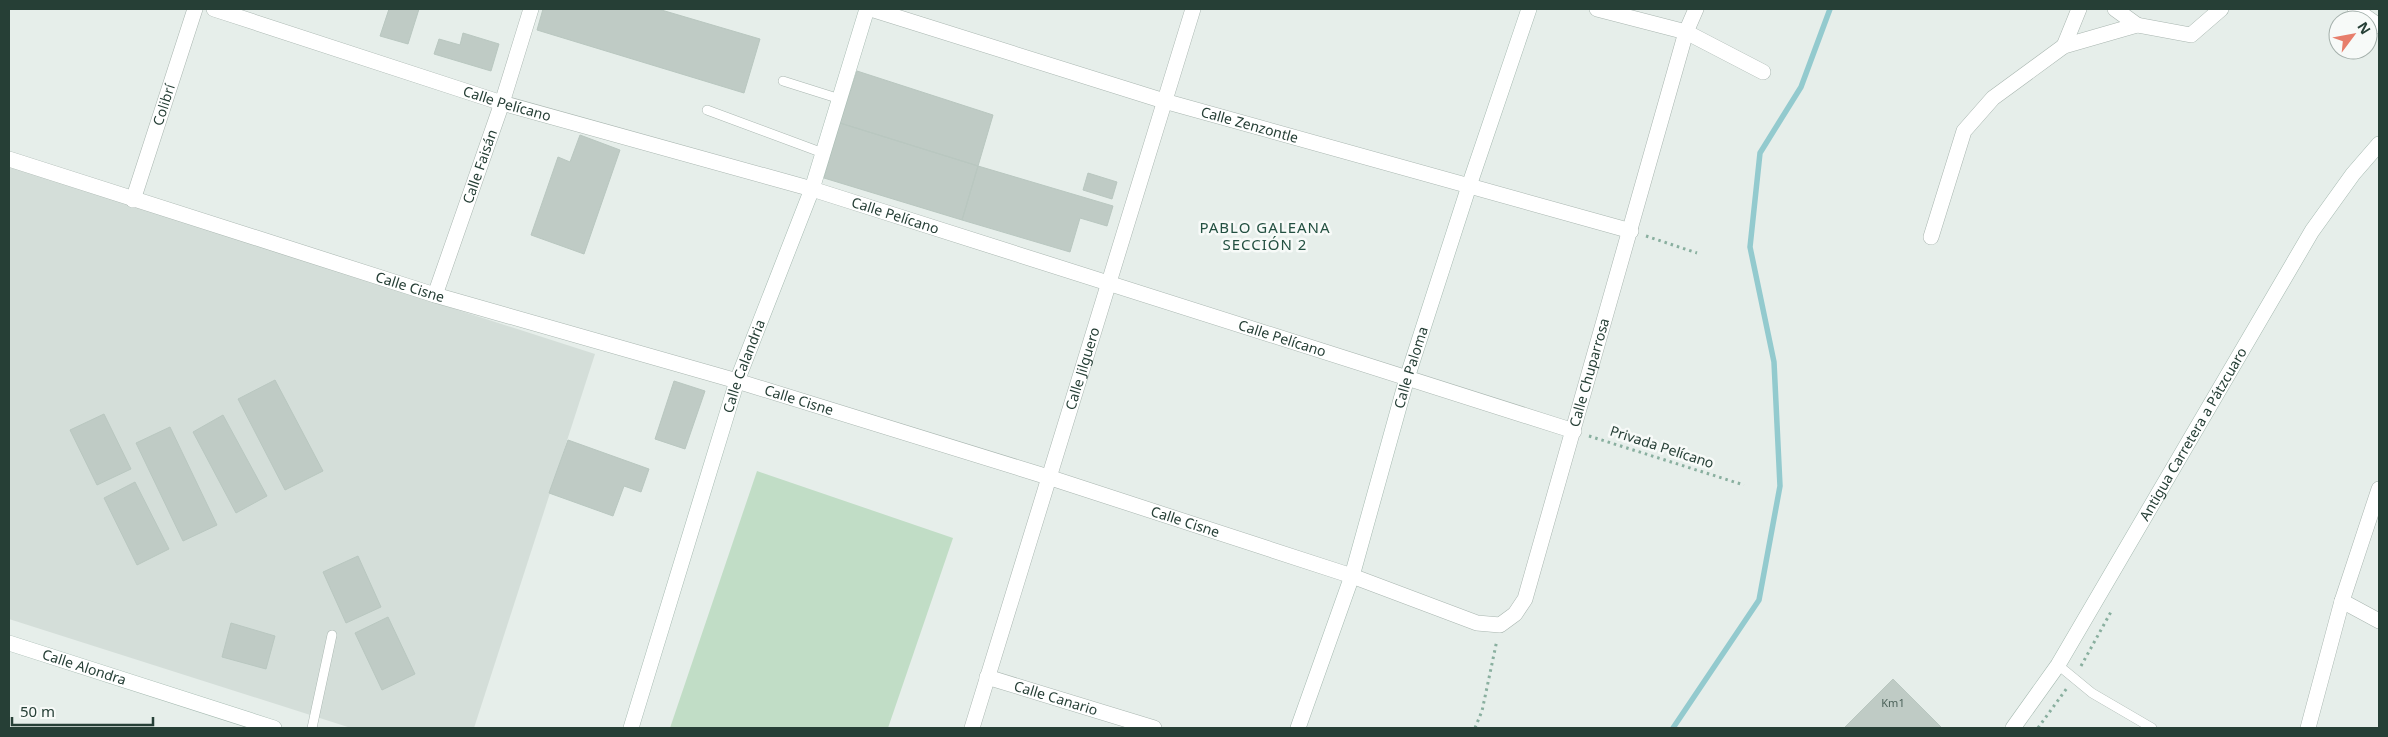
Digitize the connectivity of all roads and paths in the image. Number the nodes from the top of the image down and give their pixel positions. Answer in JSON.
{"nodes":[{"id":1,"x":195,"y":9,"type":"edge"},
{"id":2,"x":214,"y":9,"type":"edge"},
{"id":3,"x":531,"y":9,"type":"edge"},
{"id":4,"x":869,"y":9,"type":"edge"},
{"id":5,"x":1193,"y":9,"type":"edge"},
{"id":6,"x":1529,"y":9,"type":"edge"},
{"id":7,"x":1597,"y":9,"type":"edge"},
{"id":8,"x":1696,"y":9,"type":"edge"},
{"id":9,"x":2079,"y":9,"type":"edge"},
{"id":10,"x":2115,"y":9,"type":"edge"},
{"id":11,"x":2221,"y":9,"type":"edge"},
{"id":12,"x":2355,"y":9,"type":"edge"},
{"id":13,"x":2137,"y":25,"type":"junction"},
{"id":14,"x":2379,"y":26,"type":"edge"},
{"id":15,"x":1686,"y":32,"type":"junction"},
{"id":16,"x":2064,"y":46,"type":"junction"},
{"id":17,"x":1763,"y":72,"type":"dead end"},
{"id":18,"x":783,"y":81,"type":"dead end"},
{"id":19,"x":840,"y":99,"type":"junction"},
{"id":20,"x":1164,"y":101,"type":"junction"},
{"id":21,"x":502,"y":103,"type":"junction"},
{"id":22,"x":706,"y":110,"type":"dead end"},
{"id":23,"x":2379,"y":144,"type":"edge"},
{"id":24,"x":823,"y":154,"type":"junction"},
{"id":25,"x":9,"y":159,"type":"edge"},
{"id":26,"x":1469,"y":186,"type":"junction"},
{"id":27,"x":812,"y":188,"type":"junction"},
{"id":28,"x":133,"y":200,"type":"junction"},
{"id":29,"x":1631,"y":231,"type":"junction"},
{"id":30,"x":1931,"y":237,"type":"dead end"},
{"id":31,"x":1697,"y":253,"type":"dead end"},
{"id":32,"x":1107,"y":283,"type":"junction"},
{"id":33,"x":435,"y":295,"type":"junction"},
{"id":34,"x":1407,"y":378,"type":"junction"},
{"id":35,"x":737,"y":381,"type":"junction"},
{"id":36,"x":1574,"y":431,"type":"junction"},
{"id":37,"x":1048,"y":477,"type":"junction"},
{"id":38,"x":1744,"y":485,"type":"dead end"},
{"id":39,"x":2379,"y":489,"type":"edge"},
{"id":40,"x":1352,"y":576,"type":"junction"},
{"id":41,"x":2342,"y":602,"type":"junction"},
{"id":42,"x":2379,"y":621,"type":"edge"},
{"id":43,"x":1500,"y":625,"type":"junction"},
{"id":44,"x":332,"y":635,"type":"dead end"},
{"id":45,"x":9,"y":644,"type":"edge"},
{"id":46,"x":2058,"y":664,"type":"junction"},
{"id":47,"x":987,"y":677,"type":"junction"},
{"id":48,"x":274,"y":728,"type":"edge"},
{"id":49,"x":312,"y":728,"type":"edge"},
{"id":50,"x":631,"y":728,"type":"edge"},
{"id":51,"x":972,"y":728,"type":"edge"},
{"id":52,"x":1154,"y":728,"type":"edge"},
{"id":53,"x":1298,"y":728,"type":"edge"},
{"id":54,"x":1475,"y":728,"type":"edge"},
{"id":55,"x":2013,"y":728,"type":"edge"},
{"id":56,"x":2152,"y":728,"type":"edge"},
{"id":57,"x":2308,"y":728,"type":"edge"}],
"edges":[{"from":1,"to":28,"type":"street","name":"Colibrí"},
{"from":2,"to":21,"type":"street","name":"Calle Pelícano"},
{"from":3,"to":21,"type":"street","name":"Calle Faisán"},
{"from":4,"to":19,"type":"street","name":"Calle Calandria"},
{"from":4,"to":20,"type":"street","name":"Calle Zenzontle"},
{"from":5,"to":20,"type":"street","name":"Calle Jilguero"},
{"from":6,"to":26,"type":"street","name":"Calle Paloma"},
{"from":7,"to":15,"type":"street"},
{"from":8,"to":15,"type":"street","name":"Calle Chuparrosa"},
{"from":9,"to":16,"type":"street"},
{"from":10,"to":13,"type":"street"},
{"from":11,"to":13,"type":"street"},
{"from":12,"to":14,"type":"street"},
{"from":13,"to":16,"type":"street"},
{"from":15,"to":17,"type":"street"},
{"from":15,"to":29,"type":"street","name":"Calle Chuparrosa"},
{"from":16,"to":30,"type":"street"},
{"from":18,"to":19,"type":"lane"},
{"from":19,"to":24,"type":"street","name":"Calle Calandria"},
{"from":20,"to":26,"type":"street","name":"Calle Zenzontle"},
{"from":20,"to":32,"type":"street","name":"Calle Jilguero"},
{"from":21,"to":27,"type":"street","name":"Calle Pelícano"},
{"from":21,"to":33,"type":"street","name":"Calle Faisán"},
{"from":22,"to":24,"type":"lane"},
{"from":23,"to":46,"type":"street","name":"Antigua Carretera a Pátzcuaro"},
{"from":24,"to":27,"type":"street","name":"Calle Calandria"},
{"from":25,"to":28,"type":"street","name":"Calle Cisne"},
{"from":26,"to":29,"type":"street","name":"Calle Zenzontle"},
{"from":26,"to":34,"type":"street","name":"Calle Paloma"},
{"from":27,"to":32,"type":"street","name":"Calle Pelícano"},
{"from":27,"to":35,"type":"street","name":"Calle Calandria"},
{"from":28,"to":33,"type":"street","name":"Calle Cisne"},
{"from":29,"to":31,"type":"path"},
{"from":29,"to":36,"type":"street","name":"Calle Chuparrosa"},
{"from":32,"to":34,"type":"street","name":"Calle Pelícano"},
{"from":32,"to":37,"type":"street","name":"Calle Jilguero"},
{"from":33,"to":35,"type":"street","name":"Calle Cisne"},
{"from":34,"to":36,"type":"street","name":"Calle Pelícano"},
{"from":34,"to":40,"type":"street","name":"Calle Paloma"},
{"from":35,"to":37,"type":"street","name":"Calle Cisne"},
{"from":35,"to":50,"type":"street","name":"Calle Calandria"},
{"from":36,"to":38,"type":"path","name":"Privada Pelícano"},
{"from":36,"to":43,"type":"street","name":"Calle Chuparrosa"},
{"from":37,"to":40,"type":"street","name":"Calle Cisne"},
{"from":37,"to":47,"type":"street","name":"Calle Jilguero"},
{"from":39,"to":41,"type":"street"},
{"from":40,"to":43,"type":"street","name":"Calle Cisne"},
{"from":40,"to":53,"type":"street","name":"Calle Paloma"},
{"from":41,"to":42,"type":"street"},
{"from":41,"to":57,"type":"street"},
{"from":43,"to":54,"type":"path"},
{"from":44,"to":49,"type":"lane"},
{"from":45,"to":48,"type":"street","name":"Calle Alondra"},
{"from":46,"to":55,"type":"street","name":"Antigua Carretera a Pátzcuaro"},
{"from":46,"to":56,"type":"lane"},
{"from":47,"to":51,"type":"street","name":"Calle Jilguero"},
{"from":47,"to":52,"type":"street","name":"Calle Canario"}]}
